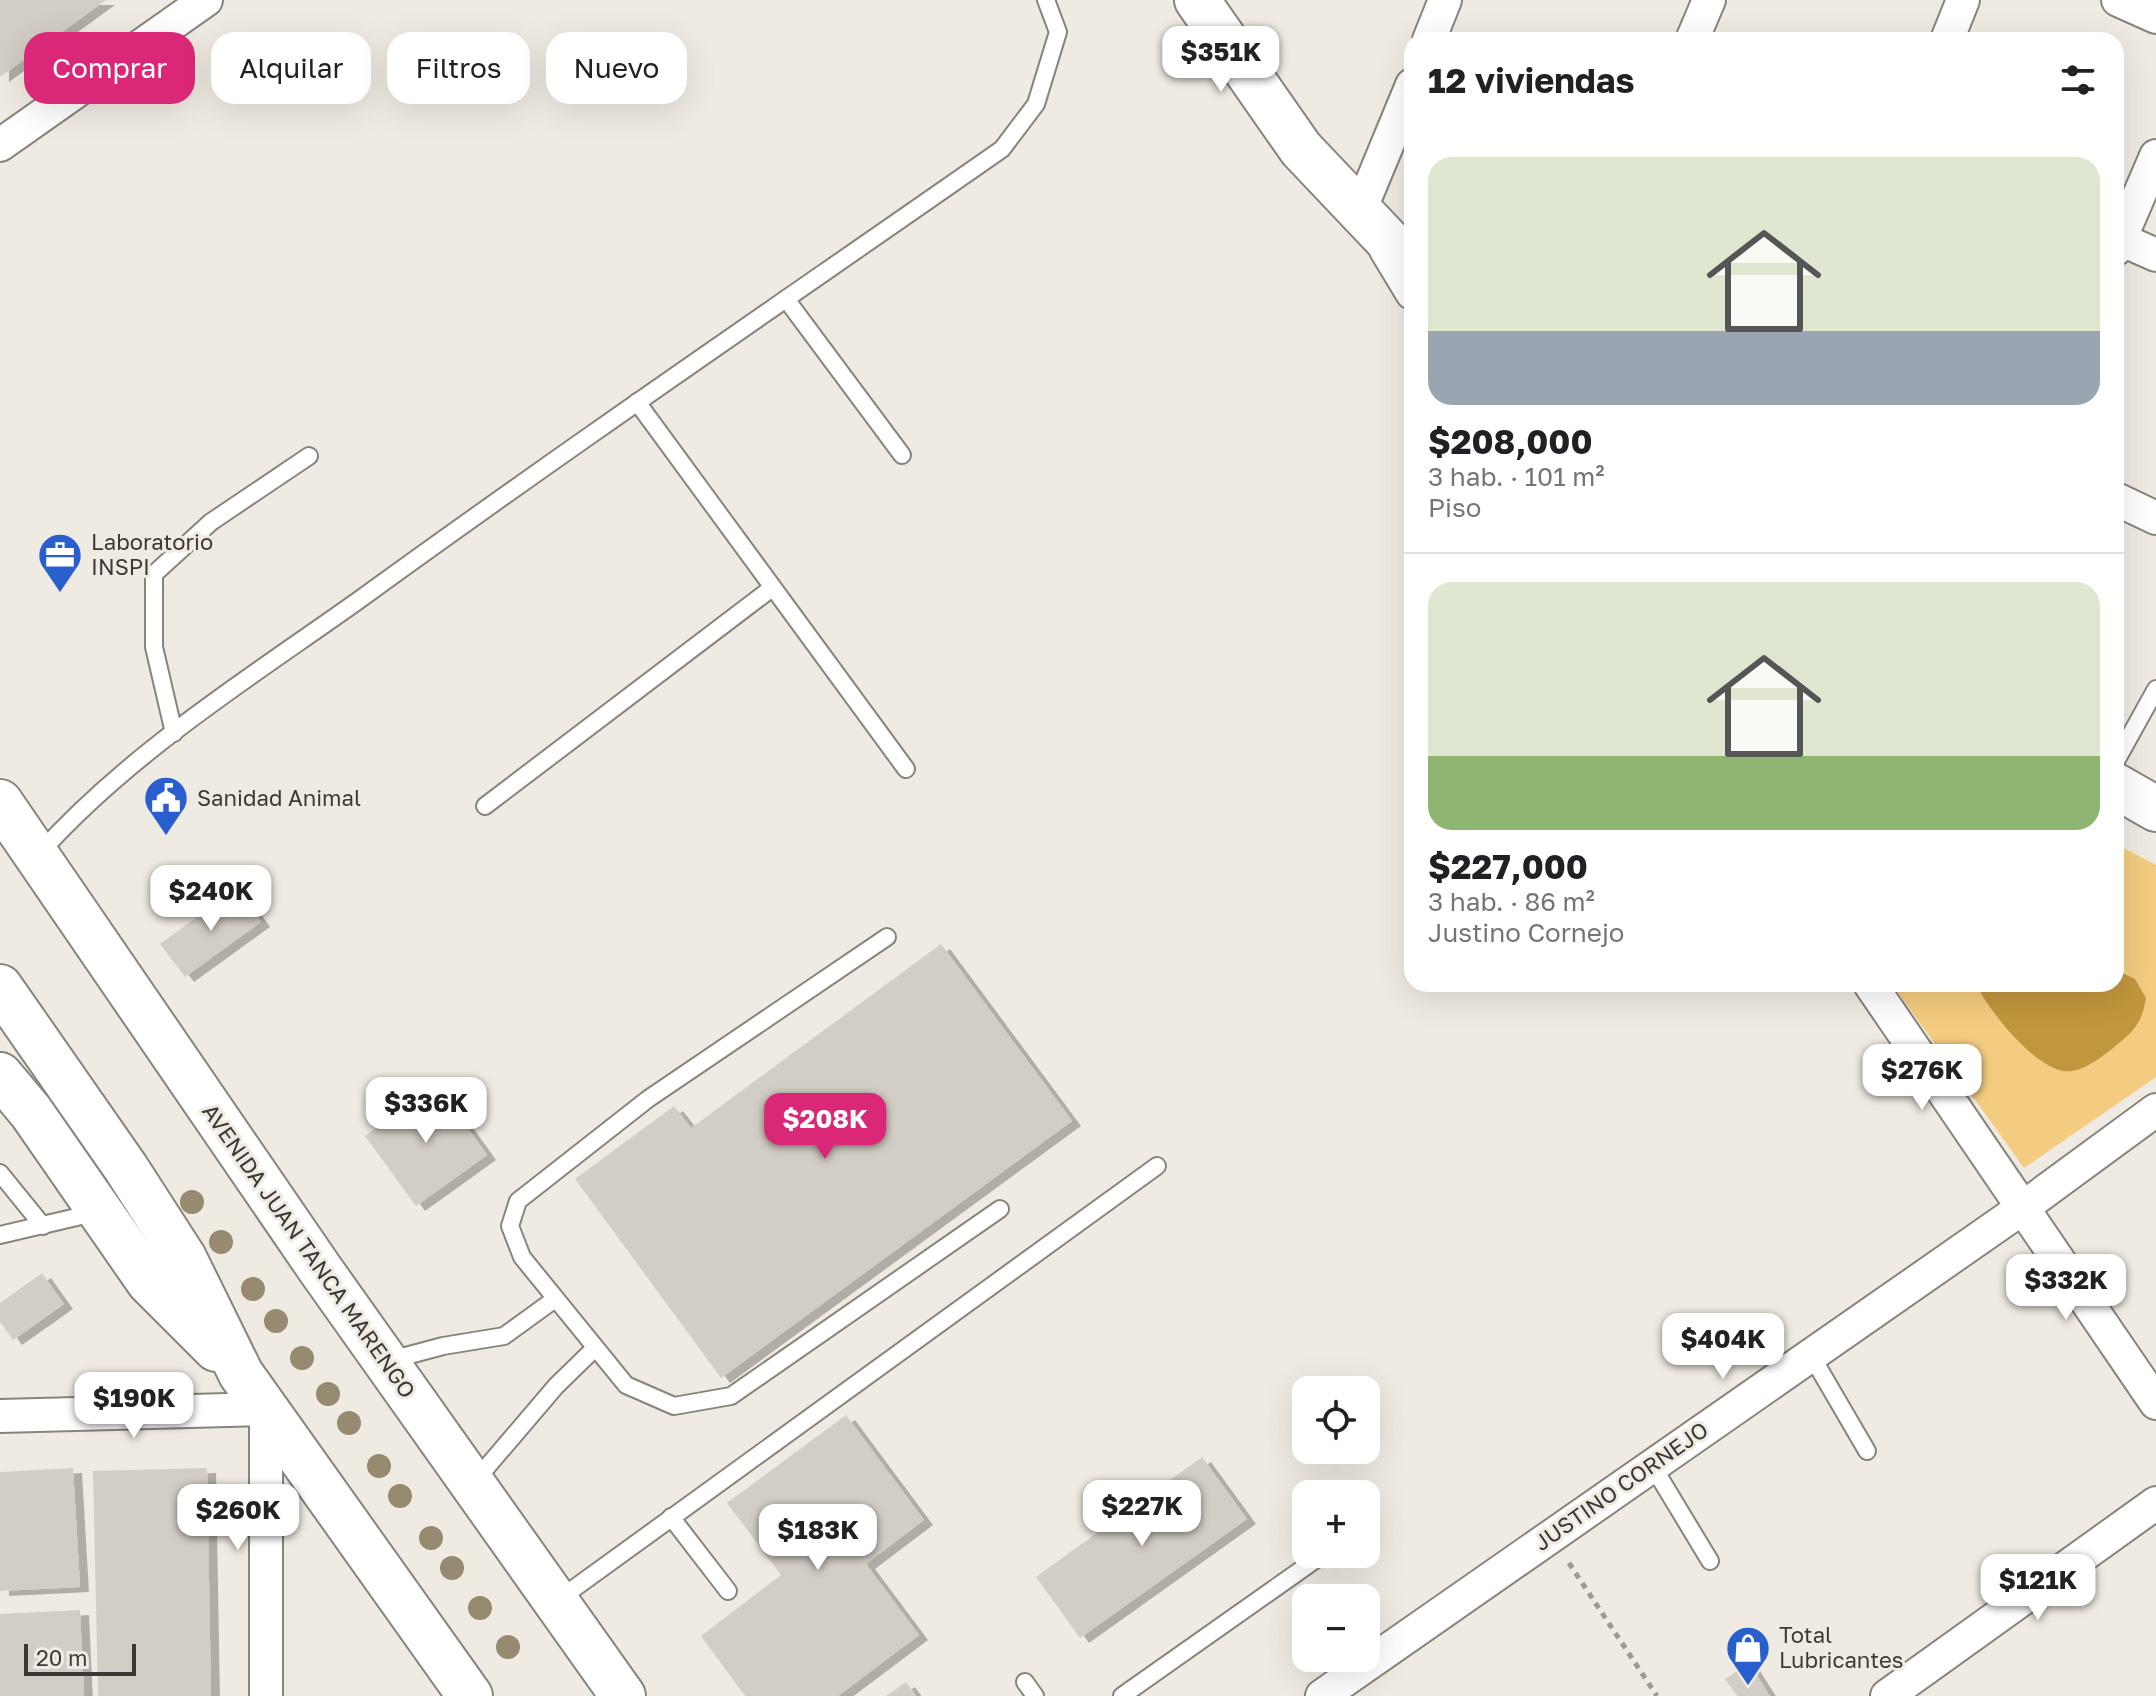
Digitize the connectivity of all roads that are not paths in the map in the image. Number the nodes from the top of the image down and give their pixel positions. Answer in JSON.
{"nodes":[{"id":1,"x":206,"y":0,"type":"edge"},
{"id":2,"x":1046,"y":0,"type":"edge"},
{"id":3,"x":1197,"y":0,"type":"edge"},
{"id":4,"x":1445,"y":0,"type":"edge"},
{"id":5,"x":1709,"y":0,"type":"edge"},
{"id":6,"x":1963,"y":0,"type":"edge"},
{"id":7,"x":2118,"y":0,"type":"edge"},
{"id":8,"x":2156,"y":17,"type":"edge"},
{"id":9,"x":1432,"y":32,"type":"edge"},
{"id":10,"x":1695,"y":32,"type":"edge"},
{"id":11,"x":1950,"y":32,"type":"edge"},
{"id":12,"x":1404,"y":107,"type":"edge"},
{"id":13,"x":0,"y":145,"type":"edge"},
{"id":14,"x":2156,"y":156,"type":"edge"},
{"id":15,"x":1364,"y":219,"type":"junction"},
{"id":16,"x":2124,"y":230,"type":"edge"},
{"id":17,"x":2124,"y":246,"type":"edge"},
{"id":18,"x":2156,"y":255,"type":"edge"},
{"id":19,"x":1404,"y":258,"type":"edge"},
{"id":20,"x":1404,"y":281,"type":"edge"},
{"id":21,"x":786,"y":299,"type":"junction"},
{"id":22,"x":637,"y":402,"type":"junction"},
{"id":23,"x":902,"y":455,"type":"dead end"},
{"id":24,"x":309,"y":456,"type":"dead end"},
{"id":25,"x":2124,"y":503,"type":"edge"},
{"id":26,"x":2156,"y":518,"type":"edge"},
{"id":27,"x":772,"y":588,"type":"junction"},
{"id":28,"x":2156,"y":689,"type":"edge"},
{"id":29,"x":174,"y":733,"type":"junction"},
{"id":30,"x":2124,"y":747,"type":"edge"},
{"id":31,"x":906,"y":769,"type":"dead end"},
{"id":32,"x":2124,"y":791,"type":"edge"},
{"id":33,"x":0,"y":802,"type":"edge"},
{"id":34,"x":485,"y":806,"type":"dead end"},
{"id":35,"x":2156,"y":809,"type":"edge"},
{"id":36,"x":37,"y":856,"type":"junction"},
{"id":37,"x":887,"y":937,"type":"dead end"},
{"id":38,"x":0,"y":987,"type":"edge"},
{"id":39,"x":1875,"y":992,"type":"edge"},
{"id":40,"x":0,"y":1075,"type":"edge"},
{"id":41,"x":2156,"y":1110,"type":"edge"},
{"id":42,"x":1157,"y":1166,"type":"dead end"},
{"id":43,"x":0,"y":1173,"type":"edge"},
{"id":44,"x":1000,"y":1209,"type":"dead end"},
{"id":45,"x":2021,"y":1209,"type":"junction"},
{"id":46,"x":98,"y":1212,"type":"junction"},
{"id":47,"x":43,"y":1226,"type":"junction"},
{"id":48,"x":0,"y":1235,"type":"edge"},
{"id":49,"x":555,"y":1299,"type":"junction"},
{"id":50,"x":594,"y":1349,"type":"junction"},
{"id":51,"x":1811,"y":1355,"type":"junction"},
{"id":52,"x":386,"y":1361,"type":"junction"},
{"id":53,"x":241,"y":1374,"type":"junction"},
{"id":54,"x":2156,"y":1403,"type":"edge"},
{"id":55,"x":266,"y":1409,"type":"junction"},
{"id":56,"x":0,"y":1416,"type":"edge"},
{"id":57,"x":1867,"y":1451,"type":"dead end"},
{"id":58,"x":1652,"y":1465,"type":"junction"},
{"id":59,"x":473,"y":1483,"type":"junction"},
{"id":60,"x":2156,"y":1503,"type":"edge"},
{"id":61,"x":671,"y":1517,"type":"junction"},
{"id":62,"x":1710,"y":1561,"type":"dead end"},
{"id":63,"x":1304,"y":1568,"type":"edge"},
{"id":64,"x":728,"y":1591,"type":"dead end"},
{"id":65,"x":556,"y":1601,"type":"junction"},
{"id":66,"x":266,"y":1696,"type":"edge"},
{"id":67,"x":470,"y":1696,"type":"edge"},
{"id":68,"x":623,"y":1696,"type":"edge"},
{"id":69,"x":1122,"y":1696,"type":"edge"},
{"id":70,"x":1322,"y":1696,"type":"edge"},
{"id":71,"x":1887,"y":1696,"type":"edge"}],
"edges":[{"from":1,"to":13,"type":"street"},
{"from":2,"to":21,"type":"lane"},
{"from":3,"to":15,"type":"main road"},
{"from":4,"to":9,"type":"street"},
{"from":5,"to":10,"type":"street"},
{"from":6,"to":11,"type":"street"},
{"from":7,"to":8,"type":"street"},
{"from":12,"to":15,"type":"street"},
{"from":14,"to":16,"type":"street"},
{"from":15,"to":19,"type":"main road"},
{"from":15,"to":20,"type":"street"},
{"from":17,"to":18,"type":"street"},
{"from":21,"to":22,"type":"lane"},
{"from":21,"to":23,"type":"lane"},
{"from":22,"to":27,"type":"lane"},
{"from":22,"to":29,"type":"lane"},
{"from":24,"to":29,"type":"lane"},
{"from":25,"to":26,"type":"street"},
{"from":27,"to":31,"type":"lane"},
{"from":27,"to":34,"type":"lane"},
{"from":28,"to":30,"type":"lane"},
{"from":29,"to":36,"type":"lane"},
{"from":32,"to":35,"type":"main road"},
{"from":33,"to":36,"type":"main road","name":"AVENIDA JUAN TANCA MARENGO"},
{"from":36,"to":52,"type":"main road","name":"AVENIDA JUAN TANCA MARENGO"},
{"from":37,"to":49,"type":"lane"},
{"from":38,"to":53,"type":"main road"},
{"from":39,"to":45,"type":"street"},
{"from":40,"to":46,"type":"main road"},
{"from":41,"to":45,"type":"street","name":"JUSTINO CORNEJO"},
{"from":42,"to":61,"type":"lane"},
{"from":43,"to":47,"type":"lane"},
{"from":44,"to":50,"type":"lane"},
{"from":45,"to":51,"type":"street","name":"JUSTINO CORNEJO"},
{"from":45,"to":54,"type":"street"},
{"from":46,"to":47,"type":"lane"},
{"from":46,"to":53,"type":"main road"},
{"from":47,"to":48,"type":"lane"},
{"from":49,"to":50,"type":"lane"},
{"from":49,"to":52,"type":"lane"},
{"from":50,"to":59,"type":"lane"},
{"from":51,"to":57,"type":"lane"},
{"from":51,"to":58,"type":"street","name":"JUSTINO CORNEJO"},
{"from":52,"to":59,"type":"main road","name":"AVENIDA JUAN TANCA MARENGO"},
{"from":53,"to":55,"type":"main road"},
{"from":55,"to":56,"type":"street"},
{"from":55,"to":66,"type":"street"},
{"from":55,"to":67,"type":"main road"},
{"from":58,"to":62,"type":"lane"},
{"from":58,"to":70,"type":"street","name":"JUSTINO CORNEJO"},
{"from":59,"to":65,"type":"main road","name":"AVENIDA JUAN TANCA MARENGO"},
{"from":60,"to":71,"type":"street"},
{"from":61,"to":64,"type":"lane"},
{"from":61,"to":65,"type":"lane"},
{"from":63,"to":69,"type":"lane"},
{"from":65,"to":68,"type":"main road","name":"AVENIDA JUAN TANCA MARENGO"}]}
